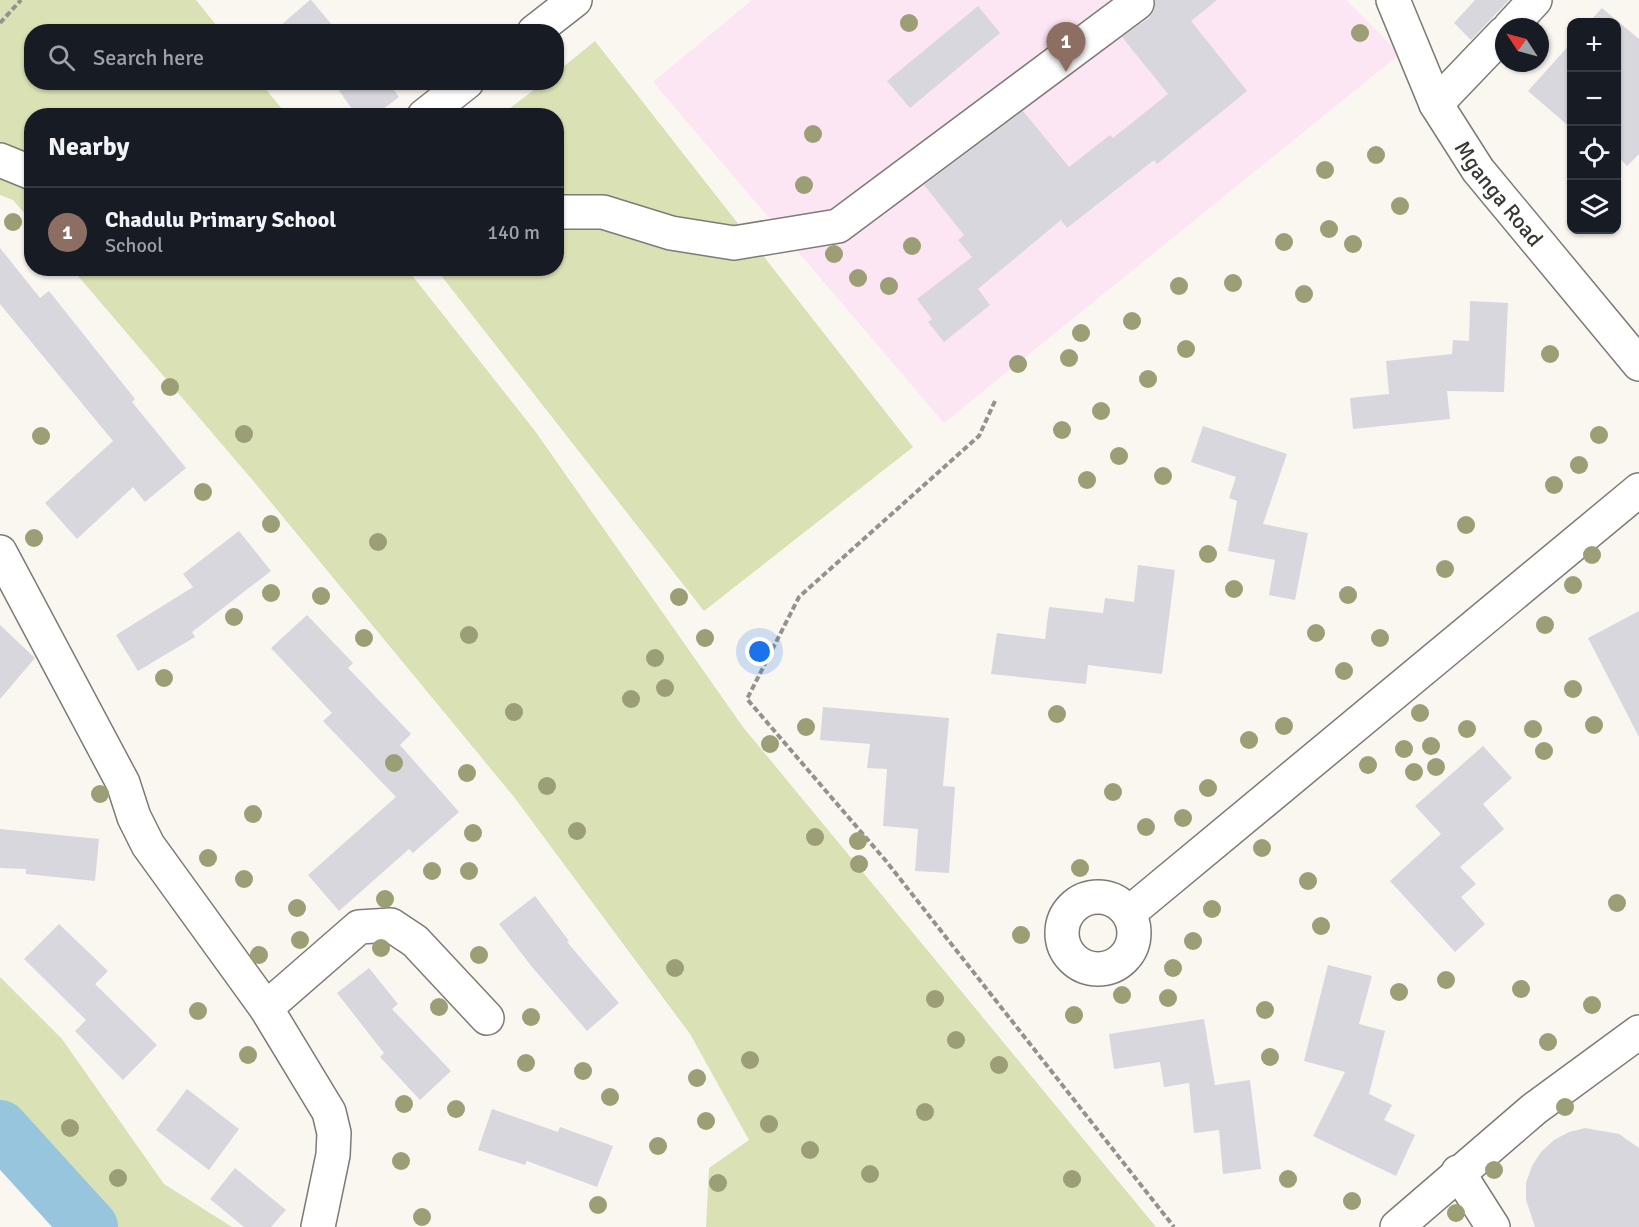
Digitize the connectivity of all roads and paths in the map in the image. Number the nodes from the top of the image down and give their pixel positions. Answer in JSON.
{"nodes":[{"id":1,"x":21,"y":0,"type":"edge"},
{"id":2,"x":575,"y":0,"type":"edge"},
{"id":3,"x":1394,"y":0,"type":"edge"},
{"id":4,"x":1535,"y":0,"type":"edge"},
{"id":5,"x":1137,"y":3,"type":"dead end"},
{"id":6,"x":1518,"y":18,"type":"edge"},
{"id":7,"x":0,"y":23,"type":"edge"},
{"id":8,"x":544,"y":24,"type":"edge"},
{"id":9,"x":1495,"y":42,"type":"edge"},
{"id":10,"x":457,"y":90,"type":"edge"},
{"id":11,"x":1436,"y":104,"type":"junction"},
{"id":12,"x":434,"y":108,"type":"edge"},
{"id":13,"x":0,"y":160,"type":"edge"},
{"id":14,"x":24,"y":170,"type":"edge"},
{"id":15,"x":564,"y":212,"type":"edge"},
{"id":16,"x":1639,"y":364,"type":"edge"},
{"id":17,"x":995,"y":401,"type":"dead end"},
{"id":18,"x":1639,"y":490,"type":"edge"},
{"id":19,"x":0,"y":552,"type":"edge"},
{"id":20,"x":1129,"y":913,"type":"dead end"},
{"id":21,"x":266,"y":1008,"type":"junction"},
{"id":22,"x":486,"y":1018,"type":"dead end"},
{"id":23,"x":1639,"y":1032,"type":"edge"},
{"id":24,"x":1458,"y":1172,"type":"junction"},
{"id":25,"x":318,"y":1227,"type":"edge"},
{"id":26,"x":1174,"y":1227,"type":"edge"},
{"id":27,"x":1397,"y":1227,"type":"edge"},
{"id":28,"x":1493,"y":1227,"type":"edge"}],
"edges":[{"from":1,"to":7,"type":"path"},
{"from":2,"to":8,"type":"street"},
{"from":3,"to":11,"type":"street","name":"Mganga Road"},
{"from":4,"to":6,"type":"street"},
{"from":5,"to":15,"type":"street"},
{"from":9,"to":11,"type":"street"},
{"from":10,"to":12,"type":"street"},
{"from":11,"to":16,"type":"street","name":"Mganga Road"},
{"from":13,"to":14,"type":"street"},
{"from":17,"to":26,"type":"path"},
{"from":18,"to":20,"type":"street"},
{"from":19,"to":21,"type":"street"},
{"from":21,"to":22,"type":"street"},
{"from":21,"to":25,"type":"street"},
{"from":23,"to":24,"type":"street"},
{"from":24,"to":27,"type":"street"},
{"from":24,"to":28,"type":"street"}]}
